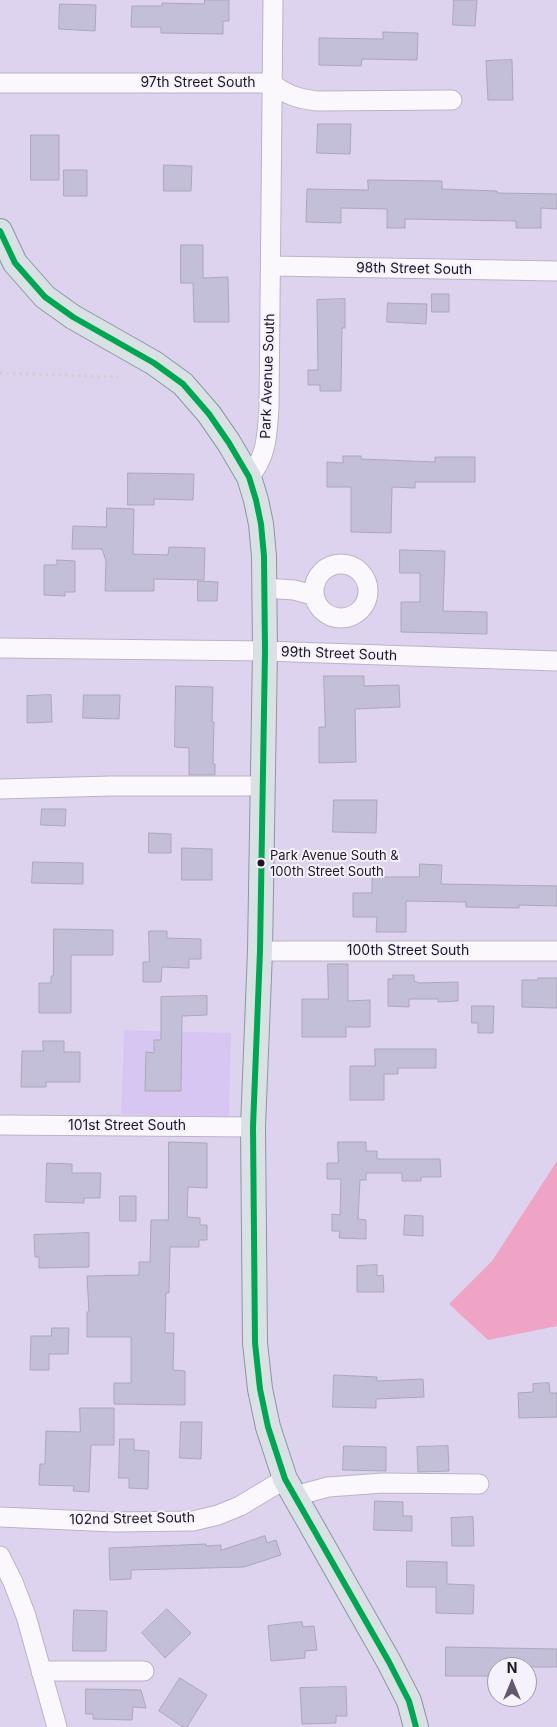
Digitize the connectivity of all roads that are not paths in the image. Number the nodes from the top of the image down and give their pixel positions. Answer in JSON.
{"nodes":[{"id":1,"x":273,"y":0,"type":"edge"},
{"id":2,"x":0,"y":83,"type":"edge"},
{"id":3,"x":271,"y":83,"type":"junction"},
{"id":4,"x":452,"y":100,"type":"dead end"},
{"id":5,"x":1,"y":245,"type":"edge"},
{"id":6,"x":271,"y":266,"type":"junction"},
{"id":7,"x":557,"y":271,"type":"edge"},
{"id":8,"x":249,"y":478,"type":"junction"},
{"id":9,"x":264,"y":588,"type":"junction"},
{"id":10,"x":313,"y":594,"type":"dead end"},
{"id":11,"x":0,"y":648,"type":"edge"},
{"id":12,"x":265,"y":651,"type":"junction"},
{"id":13,"x":557,"y":661,"type":"edge"},
{"id":14,"x":263,"y":786,"type":"junction"},
{"id":15,"x":0,"y":790,"type":"edge"},
{"id":16,"x":260,"y":951,"type":"junction"},
{"id":17,"x":557,"y":951,"type":"edge"},
{"id":18,"x":0,"y":1125,"type":"edge"},
{"id":19,"x":253,"y":1127,"type":"junction"},
{"id":20,"x":479,"y":1484,"type":"dead end"},
{"id":21,"x":290,"y":1488,"type":"junction"},
{"id":22,"x":0,"y":1517,"type":"edge"},
{"id":23,"x":0,"y":1556,"type":"edge"},
{"id":24,"x":41,"y":1671,"type":"junction"},
{"id":25,"x":144,"y":1671,"type":"dead end"},
{"id":26,"x":57,"y":1727,"type":"edge"},
{"id":27,"x":416,"y":1727,"type":"edge"}],
"edges":[{"from":1,"to":3,"type":"street","name":"Park Avenue South"},
{"from":2,"to":3,"type":"street","name":"97th Street South"},
{"from":3,"to":4,"type":"street","name":"97th Street South"},
{"from":3,"to":6,"type":"street","name":"Park Avenue South"},
{"from":5,"to":8,"type":"main road"},
{"from":6,"to":7,"type":"street","name":"98th Street South"},
{"from":6,"to":8,"type":"street","name":"Park Avenue South"},
{"from":8,"to":9,"type":"main road"},
{"from":9,"to":10,"type":"street"},
{"from":9,"to":12,"type":"main road"},
{"from":11,"to":12,"type":"street","name":"99th Street South"},
{"from":12,"to":13,"type":"street","name":"99th Street South"},
{"from":12,"to":14,"type":"main road"},
{"from":14,"to":15,"type":"street"},
{"from":14,"to":16,"type":"main road"},
{"from":16,"to":17,"type":"street","name":"100th Street South"},
{"from":16,"to":19,"type":"main road"},
{"from":18,"to":19,"type":"street","name":"101st Street South"},
{"from":19,"to":21,"type":"main road"},
{"from":20,"to":21,"type":"street","name":"102nd Street South"},
{"from":21,"to":22,"type":"street","name":"102nd Street South"},
{"from":21,"to":27,"type":"main road"},
{"from":23,"to":24,"type":"street"},
{"from":24,"to":25,"type":"street"},
{"from":24,"to":26,"type":"street"}]}
